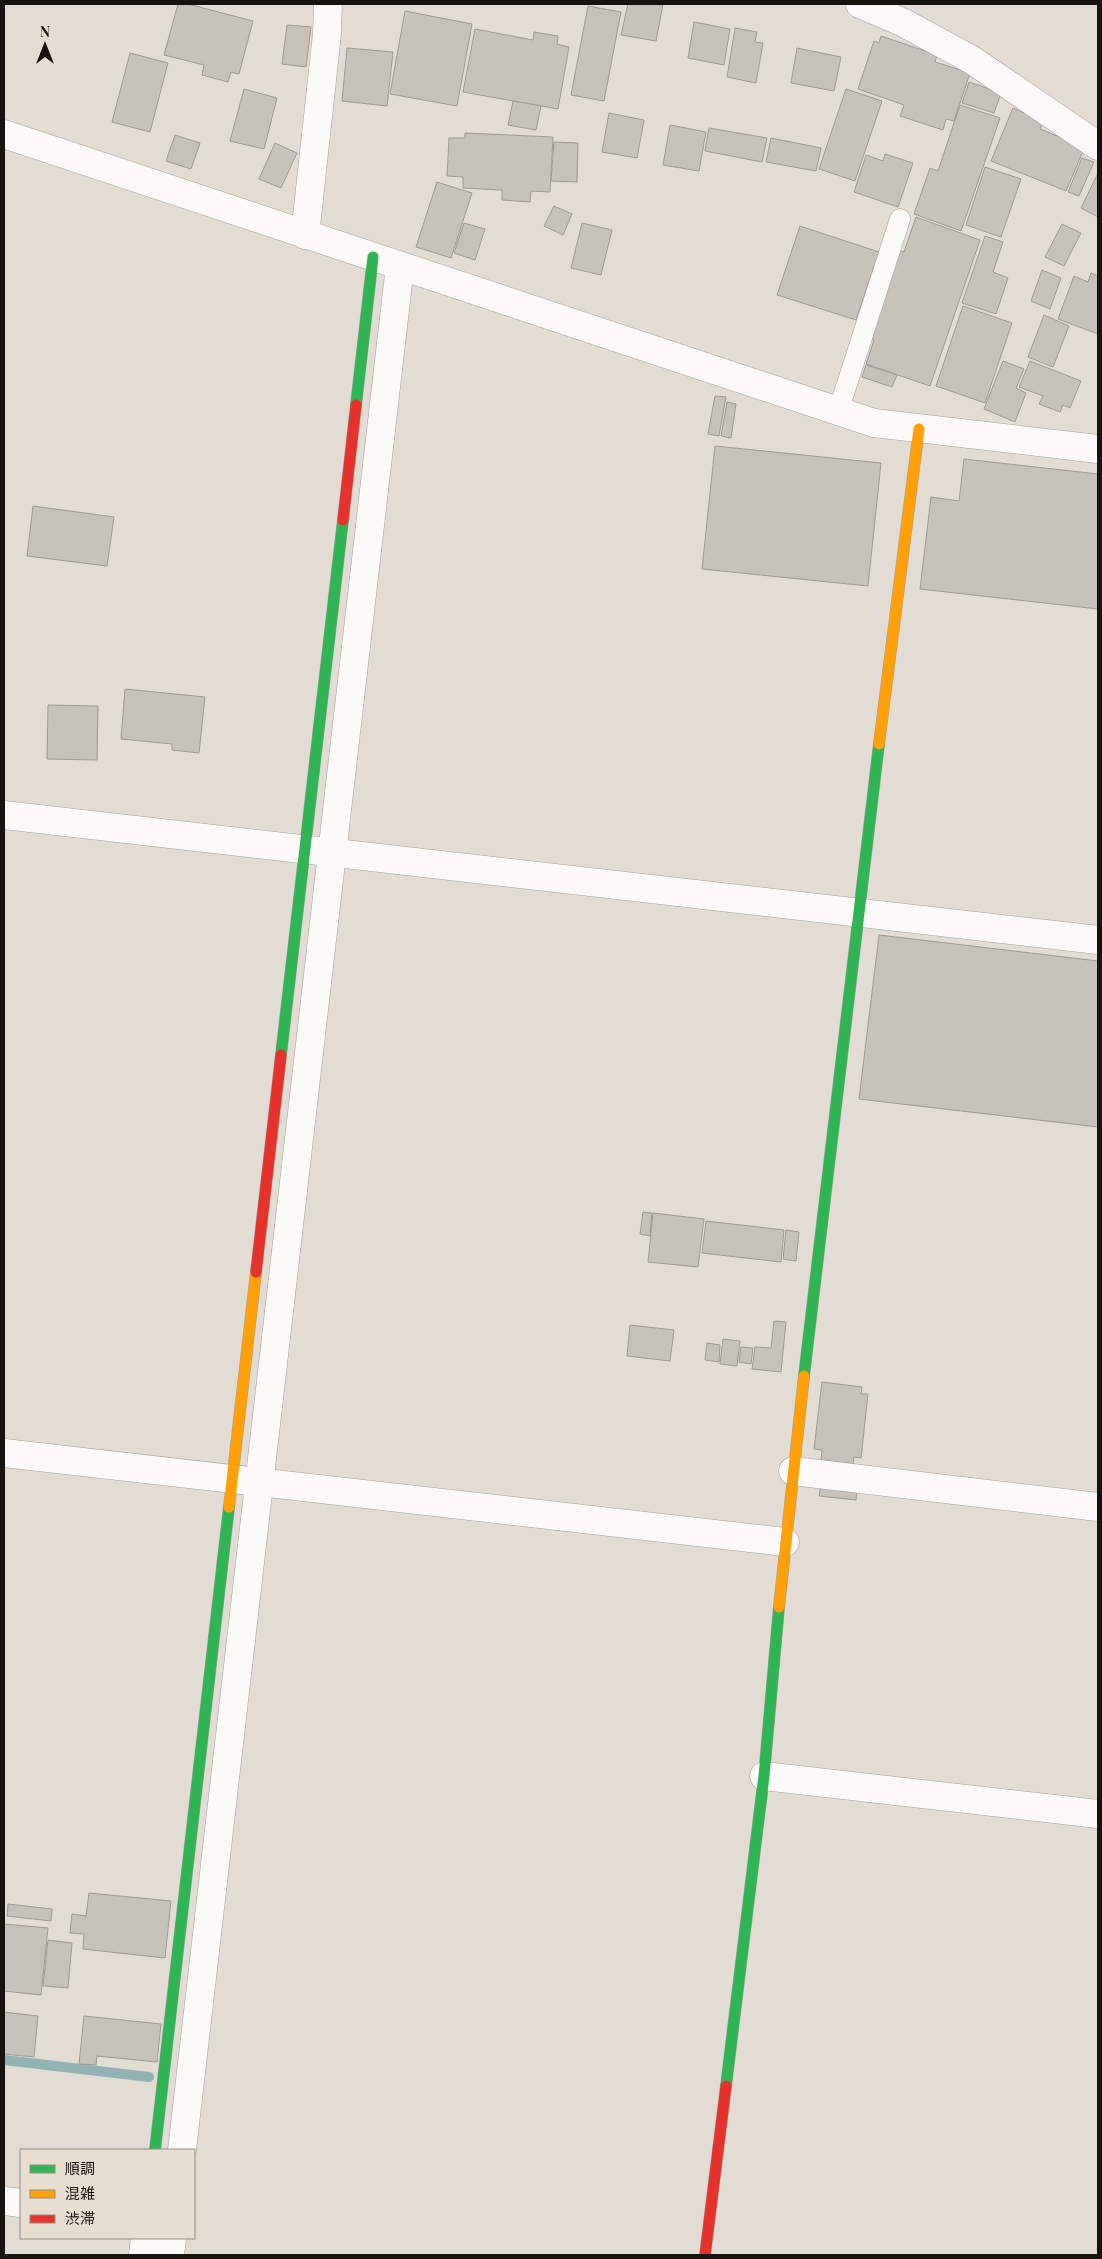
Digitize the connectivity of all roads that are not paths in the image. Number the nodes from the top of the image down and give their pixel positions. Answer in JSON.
{"nodes":[{"id":1,"x":328,"y":4,"type":"edge"},
{"id":2,"x":860,"y":4,"type":"edge"},
{"id":3,"x":907,"y":13,"type":"edge"},
{"id":4,"x":4,"y":134,"type":"edge"},
{"id":5,"x":1098,"y":146,"type":"edge"},
{"id":6,"x":900,"y":219,"type":"dead end"},
{"id":7,"x":305,"y":234,"type":"junction"},
{"id":8,"x":372,"y":257,"type":"junction"},
{"id":9,"x":400,"y":266,"type":"junction"},
{"id":10,"x":838,"y":412,"type":"junction"},
{"id":11,"x":919,"y":429,"type":"junction"},
{"id":12,"x":1098,"y":449,"type":"edge"},
{"id":13,"x":4,"y":816,"type":"edge"},
{"id":14,"x":303,"y":850,"type":"junction"},
{"id":15,"x":333,"y":853,"type":"junction"},
{"id":16,"x":858,"y":913,"type":"junction"},
{"id":17,"x":1098,"y":940,"type":"edge"},
{"id":18,"x":4,"y":1453,"type":"edge"},
{"id":19,"x":793,"y":1471,"type":"junction"},
{"id":20,"x":232,"y":1480,"type":"junction"},
{"id":21,"x":260,"y":1483,"type":"junction"},
{"id":22,"x":1098,"y":1507,"type":"edge"},
{"id":23,"x":785,"y":1542,"type":"junction"},
{"id":24,"x":764,"y":1776,"type":"junction"},
{"id":25,"x":1098,"y":1814,"type":"edge"},
{"id":26,"x":155,"y":2149,"type":"edge"},
{"id":27,"x":182,"y":2149,"type":"edge"},
{"id":28,"x":4,"y":2201,"type":"edge"},
{"id":29,"x":20,"y":2203,"type":"edge"},
{"id":30,"x":145,"y":2239,"type":"edge"},
{"id":31,"x":172,"y":2239,"type":"edge"},
{"id":32,"x":143,"y":2255,"type":"edge"},
{"id":33,"x":170,"y":2255,"type":"edge"},
{"id":34,"x":704,"y":2255,"type":"edge"}],
"edges":[{"from":1,"to":7,"type":"street"},
{"from":2,"to":3,"type":"street"},
{"from":3,"to":5,"type":"street"},
{"from":4,"to":7,"type":"street"},
{"from":6,"to":10,"type":"lane"},
{"from":7,"to":8,"type":"street"},
{"from":8,"to":9,"type":"street"},
{"from":8,"to":14,"type":"street"},
{"from":9,"to":10,"type":"street"},
{"from":9,"to":15,"type":"street"},
{"from":10,"to":11,"type":"street"},
{"from":11,"to":12,"type":"street"},
{"from":11,"to":16,"type":"street"},
{"from":13,"to":14,"type":"street"},
{"from":14,"to":15,"type":"street"},
{"from":14,"to":20,"type":"street"},
{"from":15,"to":16,"type":"street"},
{"from":15,"to":21,"type":"street"},
{"from":16,"to":17,"type":"street"},
{"from":16,"to":19,"type":"street"},
{"from":18,"to":20,"type":"street"},
{"from":19,"to":22,"type":"street"},
{"from":19,"to":23,"type":"street"},
{"from":20,"to":21,"type":"street"},
{"from":20,"to":26,"type":"street"},
{"from":21,"to":23,"type":"street"},
{"from":21,"to":27,"type":"street"},
{"from":23,"to":24,"type":"street"},
{"from":24,"to":25,"type":"street"},
{"from":24,"to":34,"type":"street"},
{"from":28,"to":29,"type":"street"},
{"from":30,"to":32,"type":"street"},
{"from":31,"to":33,"type":"street"}]}
